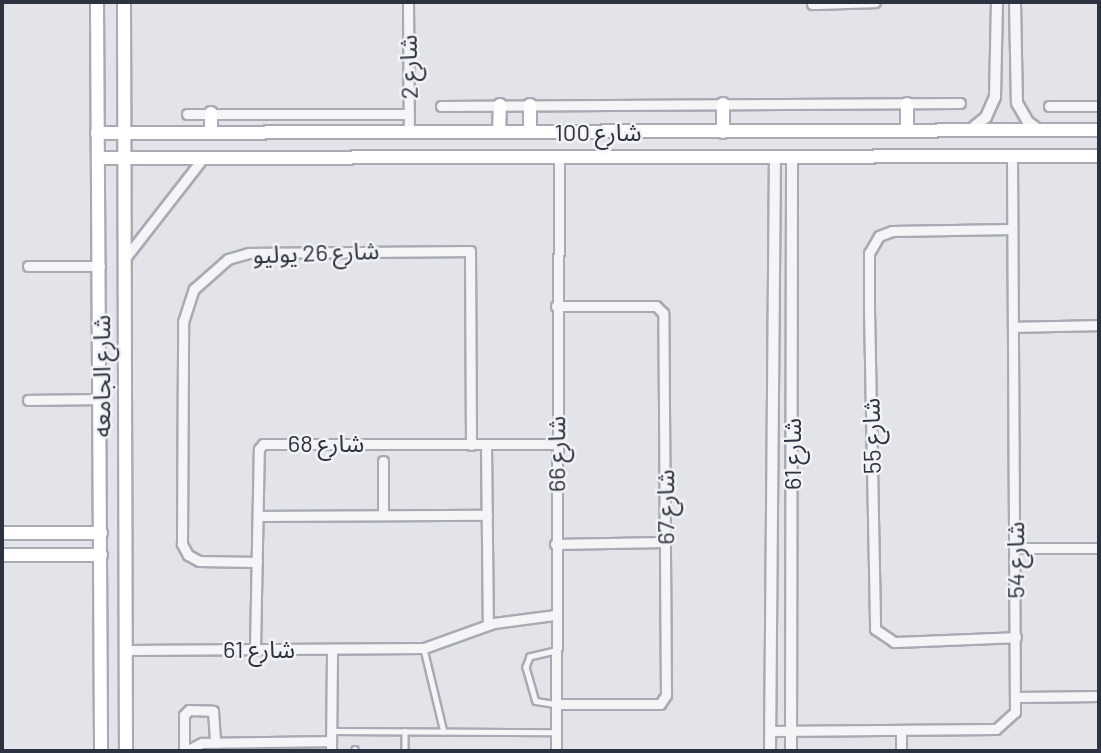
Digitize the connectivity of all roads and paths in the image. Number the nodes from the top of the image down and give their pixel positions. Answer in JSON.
{"nodes":[{"id":1,"x":97,"y":2,"type":"edge"},
{"id":2,"x":124,"y":2,"type":"edge"},
{"id":3,"x":408,"y":2,"type":"edge"},
{"id":4,"x":875,"y":2,"type":"edge"},
{"id":5,"x":997,"y":2,"type":"edge"},
{"id":6,"x":1016,"y":2,"type":"edge"},
{"id":7,"x":812,"y":4,"type":"dead end"},
{"id":8,"x":1016,"y":89,"type":"junction"},
{"id":9,"x":996,"y":90,"type":"junction"},
{"id":10,"x":960,"y":103,"type":"dead end"},
{"id":11,"x":723,"y":104,"type":"junction"},
{"id":12,"x":906,"y":104,"type":"junction"},
{"id":13,"x":530,"y":105,"type":"junction"},
{"id":14,"x":441,"y":106,"type":"dead end"},
{"id":15,"x":500,"y":106,"type":"junction"},
{"id":16,"x":1049,"y":106,"type":"dead end"},
{"id":17,"x":1099,"y":106,"type":"edge"},
{"id":18,"x":211,"y":113,"type":"junction"},
{"id":19,"x":187,"y":114,"type":"dead end"},
{"id":20,"x":409,"y":114,"type":"junction"},
{"id":21,"x":1039,"y":130,"type":"junction"},
{"id":22,"x":1099,"y":130,"type":"edge"},
{"id":23,"x":906,"y":131,"type":"junction"},
{"id":24,"x":969,"y":131,"type":"junction"},
{"id":25,"x":409,"y":132,"type":"junction"},
{"id":26,"x":499,"y":132,"type":"junction"},
{"id":27,"x":530,"y":132,"type":"junction"},
{"id":28,"x":669,"y":132,"type":"junction"},
{"id":29,"x":723,"y":132,"type":"junction"},
{"id":30,"x":97,"y":133,"type":"junction"},
{"id":31,"x":125,"y":133,"type":"junction"},
{"id":32,"x":211,"y":133,"type":"junction"},
{"id":33,"x":266,"y":133,"type":"junction"},
{"id":34,"x":1012,"y":156,"type":"junction"},
{"id":35,"x":1099,"y":156,"type":"edge"},
{"id":36,"x":559,"y":157,"type":"junction"},
{"id":37,"x":669,"y":157,"type":"junction"},
{"id":38,"x":775,"y":157,"type":"junction"},
{"id":39,"x":792,"y":157,"type":"junction"},
{"id":40,"x":98,"y":158,"type":"junction"},
{"id":41,"x":126,"y":158,"type":"junction"},
{"id":42,"x":203,"y":158,"type":"junction"},
{"id":43,"x":265,"y":158,"type":"junction"},
{"id":44,"x":1012,"y":229,"type":"junction"},
{"id":45,"x":126,"y":257,"type":"junction"},
{"id":46,"x":100,"y":265,"type":"junction"},
{"id":47,"x":28,"y":266,"type":"dead end"},
{"id":48,"x":556,"y":306,"type":"junction"},
{"id":49,"x":1099,"y":325,"type":"edge"},
{"id":50,"x":1013,"y":327,"type":"junction"},
{"id":51,"x":101,"y":399,"type":"junction"},
{"id":52,"x":28,"y":400,"type":"dead end"},
{"id":53,"x":556,"y":444,"type":"junction"},
{"id":54,"x":471,"y":445,"type":"junction"},
{"id":55,"x":486,"y":445,"type":"junction"},
{"id":56,"x":383,"y":461,"type":"dead end"},
{"id":57,"x":102,"y":478,"type":"junction"},
{"id":58,"x":126,"y":478,"type":"junction"},
{"id":59,"x":383,"y":515,"type":"junction"},
{"id":60,"x":487,"y":515,"type":"junction"},
{"id":61,"x":258,"y":516,"type":"junction"},
{"id":62,"x":2,"y":533,"type":"edge"},
{"id":63,"x":101,"y":533,"type":"junction"},
{"id":64,"x":665,"y":542,"type":"junction"},
{"id":65,"x":555,"y":544,"type":"junction"},
{"id":66,"x":1015,"y":548,"type":"junction"},
{"id":67,"x":1099,"y":548,"type":"edge"},
{"id":68,"x":2,"y":555,"type":"edge"},
{"id":69,"x":101,"y":555,"type":"junction"},
{"id":70,"x":257,"y":562,"type":"junction"},
{"id":71,"x":555,"y":615,"type":"junction"},
{"id":72,"x":488,"y":625,"type":"junction"},
{"id":73,"x":1016,"y":637,"type":"junction"},
{"id":74,"x":424,"y":648,"type":"junction"},
{"id":75,"x":255,"y":649,"type":"junction"},
{"id":76,"x":332,"y":649,"type":"junction"},
{"id":77,"x":126,"y":650,"type":"junction"},
{"id":78,"x":555,"y":651,"type":"junction"},
{"id":79,"x":1099,"y":696,"type":"edge"},
{"id":80,"x":1016,"y":697,"type":"junction"},
{"id":81,"x":556,"y":704,"type":"junction"},
{"id":82,"x":901,"y":730,"type":"junction"},
{"id":83,"x":771,"y":731,"type":"junction"},
{"id":84,"x":791,"y":731,"type":"junction"},
{"id":85,"x":405,"y":732,"type":"junction"},
{"id":86,"x":444,"y":732,"type":"junction"},
{"id":87,"x":556,"y":732,"type":"junction"},
{"id":88,"x":331,"y":741,"type":"edge"},
{"id":89,"x":215,"y":743,"type":"junction"},
{"id":90,"x":101,"y":751,"type":"edge"},
{"id":91,"x":126,"y":751,"type":"edge"},
{"id":92,"x":185,"y":751,"type":"edge"},
{"id":93,"x":405,"y":751,"type":"edge"},
{"id":94,"x":556,"y":751,"type":"edge"},
{"id":95,"x":770,"y":751,"type":"edge"},
{"id":96,"x":791,"y":751,"type":"edge"},
{"id":97,"x":901,"y":751,"type":"edge"}],
"edges":[{"from":1,"to":30,"type":"main road","name":"شارع الجامعه"},
{"from":2,"to":31,"type":"main road","name":"شارع الجامعه"},
{"from":3,"to":20,"type":"street","name":"شارع 2"},
{"from":4,"to":7,"type":"street"},
{"from":5,"to":9,"type":"street"},
{"from":6,"to":8,"type":"street"},
{"from":8,"to":9,"type":"street"},
{"from":8,"to":21,"type":"street"},
{"from":9,"to":24,"type":"street"},
{"from":10,"to":12,"type":"street"},
{"from":11,"to":12,"type":"street"},
{"from":11,"to":13,"type":"street"},
{"from":11,"to":29,"type":"main road"},
{"from":12,"to":23,"type":"main road"},
{"from":13,"to":15,"type":"street"},
{"from":13,"to":27,"type":"main road"},
{"from":14,"to":15,"type":"street"},
{"from":15,"to":26,"type":"main road"},
{"from":16,"to":17,"type":"street"},
{"from":18,"to":19,"type":"street"},
{"from":18,"to":20,"type":"street"},
{"from":18,"to":32,"type":"main road"},
{"from":20,"to":25,"type":"street","name":"شارع 2"},
{"from":21,"to":22,"type":"main road","name":"شارع 100"},
{"from":21,"to":24,"type":"main road","name":"شارع 100"},
{"from":23,"to":24,"type":"main road","name":"شارع 100"},
{"from":23,"to":29,"type":"main road","name":"شارع 100"},
{"from":25,"to":26,"type":"main road","name":"شارع 100"},
{"from":25,"to":33,"type":"main road","name":"شارع 100"},
{"from":26,"to":27,"type":"main road","name":"شارع 100"},
{"from":27,"to":28,"type":"main road","name":"شارع 100"},
{"from":28,"to":29,"type":"main road","name":"شارع 100"},
{"from":28,"to":37,"type":"main road"},
{"from":30,"to":31,"type":"main road","name":"شارع 100"},
{"from":30,"to":40,"type":"main road","name":"شارع الجامعه"},
{"from":31,"to":32,"type":"main road","name":"شارع 100"},
{"from":31,"to":41,"type":"main road","name":"شارع الجامعه"},
{"from":32,"to":33,"type":"main road","name":"شارع 100"},
{"from":33,"to":43,"type":"main road"},
{"from":34,"to":35,"type":"main road","name":"شارع 100"},
{"from":34,"to":39,"type":"main road","name":"شارع 100"},
{"from":34,"to":44,"type":"street","name":"شارع 54"},
{"from":36,"to":37,"type":"main road","name":"شارع 100"},
{"from":36,"to":43,"type":"main road","name":"شارع 100"},
{"from":36,"to":48,"type":"street","name":"شارع 66"},
{"from":37,"to":38,"type":"main road","name":"شارع 100"},
{"from":38,"to":39,"type":"main road","name":"شارع 100"},
{"from":38,"to":83,"type":"street","name":"شارع 61"},
{"from":39,"to":84,"type":"street","name":"شارع 61"},
{"from":40,"to":41,"type":"main road","name":"شارع 100"},
{"from":40,"to":46,"type":"main road","name":"شارع الجامعه"},
{"from":41,"to":42,"type":"main road","name":"شارع 100"},
{"from":41,"to":45,"type":"main road","name":"شارع الجامعه"},
{"from":42,"to":43,"type":"main road","name":"شارع 100"},
{"from":42,"to":45,"type":"street"},
{"from":44,"to":50,"type":"street","name":"شارع 54"},
{"from":44,"to":73,"type":"street","name":"شارع 55"},
{"from":45,"to":58,"type":"main road","name":"شارع الجامعه"},
{"from":46,"to":47,"type":"street"},
{"from":46,"to":51,"type":"main road","name":"شارع الجامعه"},
{"from":48,"to":53,"type":"street","name":"شارع 66"},
{"from":48,"to":64,"type":"street","name":"شارع 67"},
{"from":49,"to":50,"type":"street"},
{"from":50,"to":66,"type":"street","name":"شارع 54"},
{"from":51,"to":52,"type":"street"},
{"from":51,"to":57,"type":"main road","name":"شارع الجامعه"},
{"from":53,"to":55,"type":"street","name":"شارع 68"},
{"from":53,"to":65,"type":"street","name":"شارع 66"},
{"from":54,"to":55,"type":"street","name":"شارع 68"},
{"from":54,"to":61,"type":"street","name":"شارع 68"},
{"from":54,"to":70,"type":"street","name":"شارع 26 يوليو"},
{"from":55,"to":60,"type":"street"},
{"from":56,"to":59,"type":"street"},
{"from":57,"to":58,"type":"main road"},
{"from":57,"to":63,"type":"main road","name":"شارع الجامعه"},
{"from":58,"to":77,"type":"main road","name":"شارع الجامعه"},
{"from":59,"to":60,"type":"street"},
{"from":59,"to":61,"type":"street"},
{"from":60,"to":72,"type":"street"},
{"from":61,"to":70,"type":"street","name":"شارع 68"},
{"from":62,"to":63,"type":"main road"},
{"from":63,"to":69,"type":"main road","name":"شارع الجامعه"},
{"from":64,"to":65,"type":"street"},
{"from":64,"to":81,"type":"street","name":"شارع 67"},
{"from":65,"to":71,"type":"street","name":"شارع 66"},
{"from":66,"to":67,"type":"street"},
{"from":66,"to":73,"type":"street","name":"شارع 54"},
{"from":68,"to":69,"type":"main road"},
{"from":69,"to":90,"type":"main road","name":"شارع الجامعه"},
{"from":70,"to":75,"type":"street","name":"شارع 68"},
{"from":71,"to":72,"type":"street","name":"شارع 61"},
{"from":71,"to":78,"type":"street","name":"شارع 66"},
{"from":72,"to":74,"type":"street","name":"شارع 61"},
{"from":73,"to":80,"type":"street","name":"شارع 54"},
{"from":74,"to":76,"type":"street","name":"شارع 61"},
{"from":74,"to":86,"type":"lane"},
{"from":75,"to":76,"type":"street","name":"شارع 61"},
{"from":75,"to":77,"type":"street","name":"شارع 61"},
{"from":76,"to":88,"type":"street"},
{"from":77,"to":91,"type":"main road","name":"شارع الجامعه"},
{"from":78,"to":81,"type":"street","name":"شارع 66"},
{"from":78,"to":81,"type":"lane"},
{"from":79,"to":80,"type":"street"},
{"from":80,"to":82,"type":"street","name":"شارع 54"},
{"from":81,"to":87,"type":"street","name":"شارع 66"},
{"from":82,"to":84,"type":"street","name":"شارع 54"},
{"from":82,"to":97,"type":"street"},
{"from":83,"to":84,"type":"street","name":"شارع 54"},
{"from":83,"to":95,"type":"street","name":"شارع 61"},
{"from":84,"to":96,"type":"street","name":"شارع 61"},
{"from":85,"to":86,"type":"lane"},
{"from":85,"to":88,"type":"lane"},
{"from":85,"to":93,"type":"lane"},
{"from":86,"to":87,"type":"lane"},
{"from":87,"to":94,"type":"street","name":"شارع 66"},
{"from":88,"to":89,"type":"street"},
{"from":89,"to":92,"type":"street"},
{"from":89,"to":92,"type":"street"}]}
